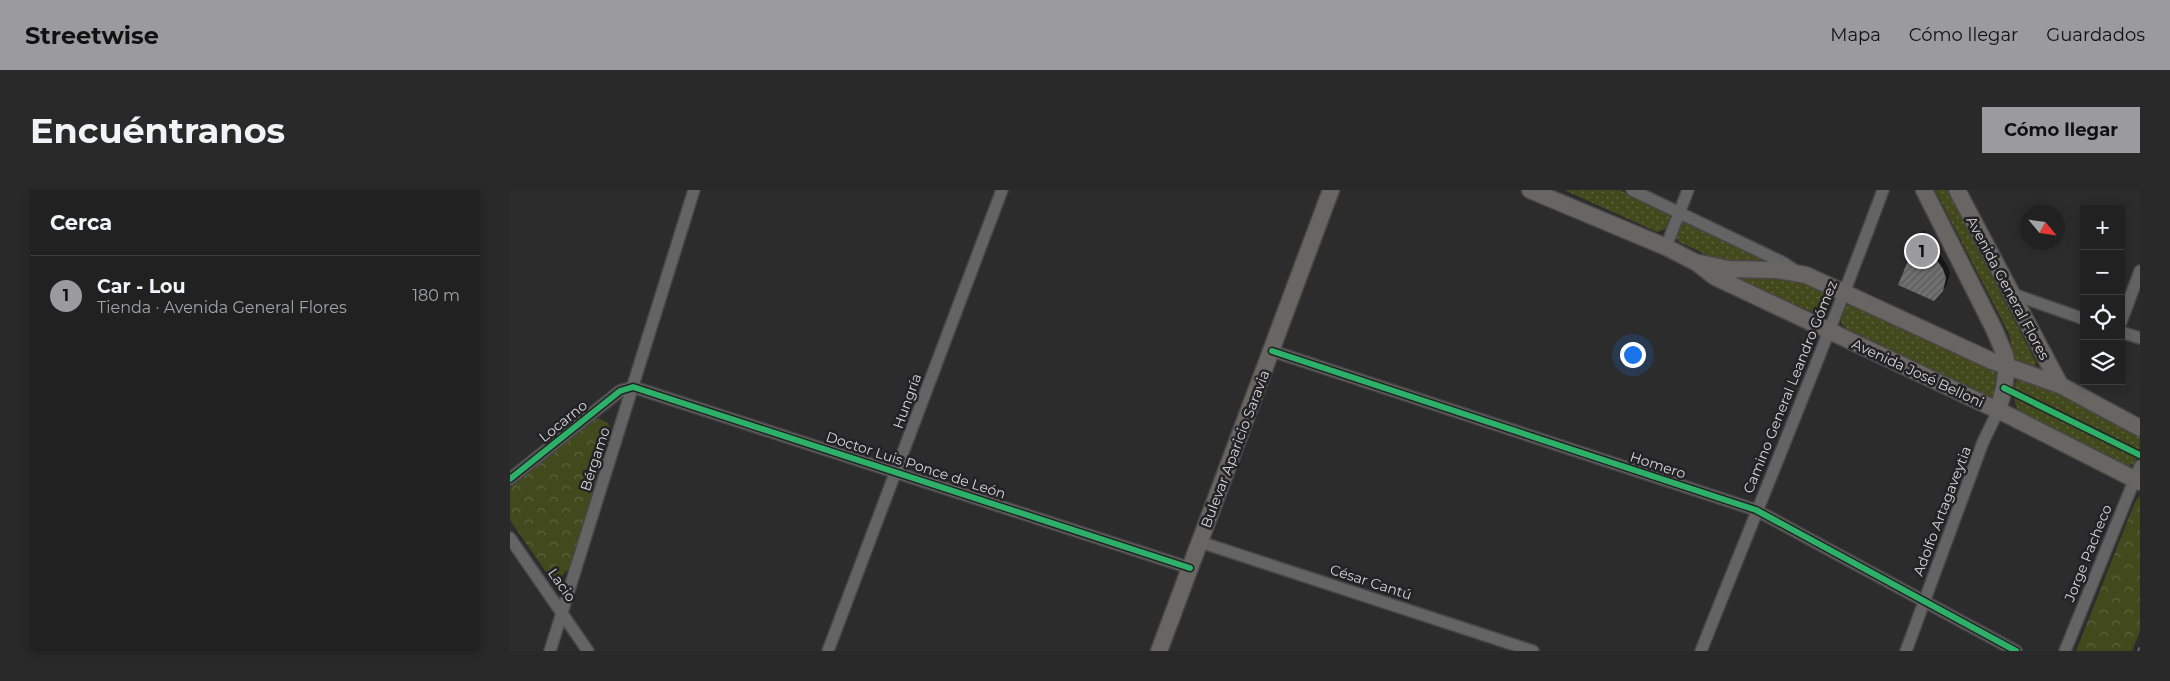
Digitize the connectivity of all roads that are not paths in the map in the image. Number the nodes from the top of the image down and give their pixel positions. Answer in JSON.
{"nodes":[{"id":1,"x":694,"y":190,"type":"edge"},
{"id":2,"x":1002,"y":190,"type":"edge"},
{"id":3,"x":1331,"y":190,"type":"edge"},
{"id":4,"x":1530,"y":190,"type":"edge"},
{"id":5,"x":1632,"y":190,"type":"edge"},
{"id":6,"x":1688,"y":190,"type":"edge"},
{"id":7,"x":1883,"y":190,"type":"edge"},
{"id":8,"x":1924,"y":190,"type":"edge"},
{"id":9,"x":1957,"y":190,"type":"edge"},
{"id":10,"x":1680,"y":213,"type":"junction"},
{"id":11,"x":1666,"y":247,"type":"junction"},
{"id":12,"x":1697,"y":262,"type":"junction"},
{"id":13,"x":2140,"y":271,"type":"edge"},
{"id":14,"x":1802,"y":274,"type":"junction"},
{"id":15,"x":2010,"y":293,"type":"junction"},
{"id":16,"x":1844,"y":294,"type":"junction"},
{"id":17,"x":2125,"y":311,"type":"edge"},
{"id":18,"x":2080,"y":318,"type":"edge"},
{"id":19,"x":1830,"y":332,"type":"junction"},
{"id":20,"x":2125,"y":333,"type":"edge"},
{"id":21,"x":2140,"y":338,"type":"edge"},
{"id":22,"x":1272,"y":351,"type":"junction"},
{"id":23,"x":2007,"y":366,"type":"junction"},
{"id":24,"x":2060,"y":385,"type":"junction"},
{"id":25,"x":633,"y":386,"type":"junction"},
{"id":26,"x":1998,"y":411,"type":"junction"},
{"id":27,"x":2140,"y":428,"type":"edge"},
{"id":28,"x":897,"y":471,"type":"junction"},
{"id":29,"x":2138,"y":476,"type":"edge"},
{"id":30,"x":510,"y":479,"type":"edge"},
{"id":31,"x":1756,"y":510,"type":"junction"},
{"id":32,"x":510,"y":538,"type":"edge"},
{"id":33,"x":1200,"y":542,"type":"junction"},
{"id":34,"x":1190,"y":568,"type":"junction"},
{"id":35,"x":1923,"y":602,"type":"junction"},
{"id":36,"x":562,"y":612,"type":"junction"},
{"id":37,"x":1504,"y":646,"type":"edge"},
{"id":38,"x":550,"y":651,"type":"edge"},
{"id":39,"x":588,"y":651,"type":"edge"},
{"id":40,"x":828,"y":651,"type":"edge"},
{"id":41,"x":1159,"y":651,"type":"edge"},
{"id":42,"x":1532,"y":651,"type":"edge"},
{"id":43,"x":1701,"y":651,"type":"edge"},
{"id":44,"x":1906,"y":651,"type":"edge"},
{"id":45,"x":2016,"y":651,"type":"edge"},
{"id":46,"x":2064,"y":651,"type":"edge"}],
"edges":[{"from":1,"to":25,"type":"street","name":"Bérgamo"},
{"from":2,"to":28,"type":"street","name":"Hungría"},
{"from":3,"to":22,"type":"main road","name":"Bulevar Aparicio Saravia"},
{"from":4,"to":11,"type":"main road","name":"Avenida José Belloni"},
{"from":5,"to":10,"type":"street","name":"Avenida José Belloni"},
{"from":6,"to":10,"type":"street"},
{"from":7,"to":16,"type":"street","name":"Camino General Leandro Gómez"},
{"from":8,"to":23,"type":"main road"},
{"from":9,"to":15,"type":"main road","name":"Avenida General Flores"},
{"from":10,"to":11,"type":"street"},
{"from":10,"to":14,"type":"street","name":"Avenida José Belloni"},
{"from":11,"to":12,"type":"main road","name":"Avenida José Belloni"},
{"from":12,"to":14,"type":"main road","name":"Avenida José Belloni"},
{"from":12,"to":19,"type":"main road","name":"Avenida José Belloni"},
{"from":13,"to":17,"type":"street"},
{"from":14,"to":16,"type":"main road","name":"Avenida José Belloni"},
{"from":15,"to":18,"type":"street"},
{"from":15,"to":24,"type":"main road","name":"Avenida General Flores"},
{"from":16,"to":19,"type":"street","name":"Camino General Leandro Gómez"},
{"from":16,"to":23,"type":"main road","name":"Avenida José Belloni"},
{"from":19,"to":26,"type":"main road","name":"Avenida José Belloni"},
{"from":19,"to":31,"type":"street","name":"Camino General Leandro Gómez"},
{"from":20,"to":21,"type":"street"},
{"from":22,"to":31,"type":"street","name":"Homero"},
{"from":22,"to":33,"type":"main road","name":"Bulevar Aparicio Saravia"},
{"from":23,"to":24,"type":"main road","name":"Avenida José Belloni"},
{"from":23,"to":26,"type":"main road"},
{"from":24,"to":27,"type":"main road","name":"Avenida José Belloni"},
{"from":25,"to":28,"type":"street","name":"Doctor Luis Ponce de León"},
{"from":25,"to":30,"type":"street","name":"Locarno"},
{"from":25,"to":36,"type":"street","name":"Bérgamo"},
{"from":26,"to":29,"type":"main road","name":"Avenida José Belloni"},
{"from":26,"to":35,"type":"street","name":"Adolfo Artagaveytia"},
{"from":28,"to":34,"type":"street","name":"Doctor Luis Ponce de León"},
{"from":28,"to":40,"type":"street","name":"Hungría"},
{"from":29,"to":46,"type":"street","name":"Jorge Pacheco"},
{"from":31,"to":35,"type":"street","name":"Homero"},
{"from":31,"to":43,"type":"street","name":"Camino General Leandro Gómez"},
{"from":32,"to":36,"type":"street","name":"Lacio"},
{"from":33,"to":34,"type":"main road","name":"Bulevar Aparicio Saravia"},
{"from":33,"to":37,"type":"street","name":"César Cantú"},
{"from":34,"to":41,"type":"main road","name":"Bulevar Aparicio Saravia"},
{"from":35,"to":44,"type":"street","name":"Adolfo Artagaveytia"},
{"from":35,"to":45,"type":"street","name":"Homero"},
{"from":36,"to":38,"type":"street","name":"Bérgamo"},
{"from":36,"to":39,"type":"street","name":"Lacio"},
{"from":37,"to":42,"type":"street","name":"César Cantú"}]}
